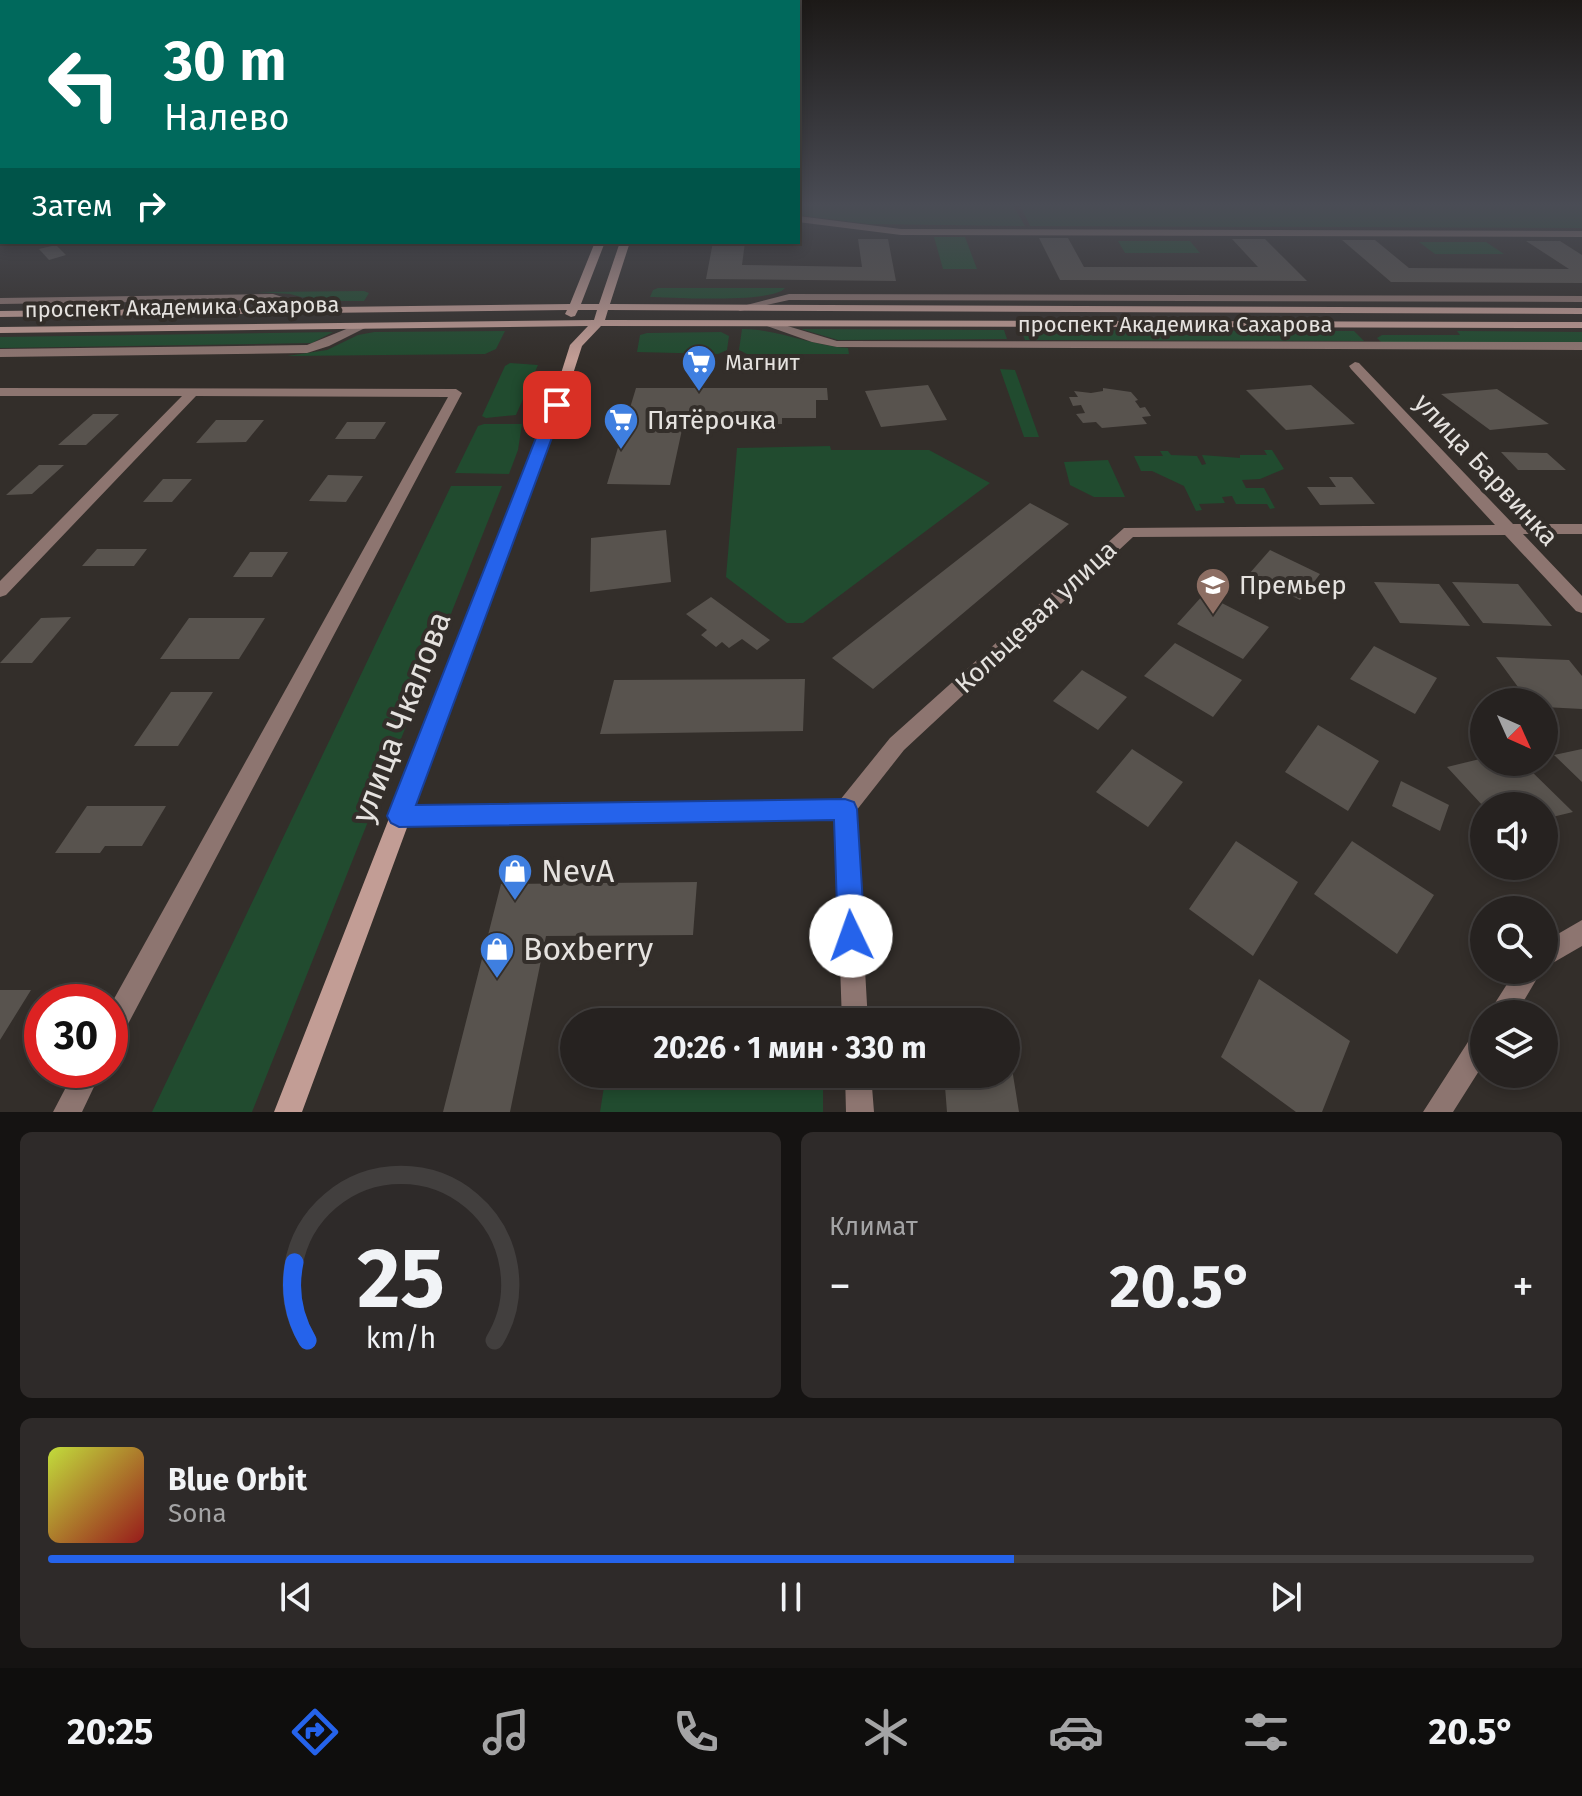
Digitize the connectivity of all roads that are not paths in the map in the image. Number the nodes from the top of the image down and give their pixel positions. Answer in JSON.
{"nodes":[{"id":1,"x":594,"y":257,"type":"edge"},
{"id":2,"x":620,"y":257,"type":"edge"},
{"id":3,"x":1582,"y":299,"type":"edge"},
{"id":4,"x":0,"y":301,"type":"edge"},
{"id":5,"x":573,"y":307,"type":"junction"},
{"id":6,"x":312,"y":308,"type":"junction"},
{"id":7,"x":604,"y":308,"type":"junction"},
{"id":8,"x":740,"y":308,"type":"junction"},
{"id":9,"x":1582,"y":311,"type":"edge"},
{"id":10,"x":0,"y":314,"type":"edge"},
{"id":11,"x":598,"y":323,"type":"junction"},
{"id":12,"x":567,"y":324,"type":"junction"},
{"id":13,"x":771,"y":324,"type":"junction"},
{"id":14,"x":365,"y":325,"type":"junction"},
{"id":15,"x":1582,"y":325,"type":"edge"},
{"id":16,"x":0,"y":330,"type":"edge"},
{"id":17,"x":576,"y":345,"type":"junction"},
{"id":18,"x":1582,"y":346,"type":"edge"},
{"id":19,"x":0,"y":353,"type":"edge"},
{"id":20,"x":1355,"y":366,"type":"dead end"},
{"id":21,"x":0,"y":392,"type":"edge"},
{"id":22,"x":193,"y":392,"type":"junction"},
{"id":23,"x":1582,"y":529,"type":"edge"},
{"id":24,"x":1508,"y":530,"type":"junction"},
{"id":25,"x":0,"y":591,"type":"edge"},
{"id":26,"x":1582,"y":607,"type":"edge"},
{"id":27,"x":845,"y":809,"type":"junction"},
{"id":28,"x":399,"y":816,"type":"junction"},
{"id":29,"x":1582,"y":932,"type":"edge"},
{"id":30,"x":1558,"y":947,"type":"edge"},
{"id":31,"x":128,"y":999,"type":"edge"},
{"id":32,"x":854,"y":1008,"type":"edge"},
{"id":33,"x":1470,"y":1061,"type":"edge"},
{"id":34,"x":80,"y":1088,"type":"edge"},
{"id":35,"x":859,"y":1088,"type":"edge"},
{"id":36,"x":67,"y":1112,"type":"edge"},
{"id":37,"x":288,"y":1112,"type":"edge"},
{"id":38,"x":860,"y":1112,"type":"edge"},
{"id":39,"x":1437,"y":1112,"type":"edge"}],
"edges":[{"from":1,"to":5,"type":"main road"},
{"from":2,"to":7,"type":"main road","name":"улица Чкалова"},
{"from":3,"to":8,"type":"street","name":"проспект Академика Сахарова"},
{"from":4,"to":6,"type":"street","name":"проспект Академика Сахарова"},
{"from":5,"to":6,"type":"main road","name":"проспект Академика Сахарова"},
{"from":5,"to":7,"type":"main road","name":"проспект Академика Сахарова"},
{"from":5,"to":12,"type":"main road"},
{"from":6,"to":10,"type":"main road","name":"проспект Академика Сахарова"},
{"from":7,"to":8,"type":"main road","name":"проспект Академика Сахарова"},
{"from":7,"to":11,"type":"main road","name":"улица Чкалова"},
{"from":8,"to":9,"type":"main road","name":"проспект Академика Сахарова"},
{"from":11,"to":12,"type":"main road","name":"проспект Академика Сахарова"},
{"from":11,"to":13,"type":"main road","name":"проспект Академика Сахарова"},
{"from":11,"to":17,"type":"main road","name":"улица Чкалова"},
{"from":12,"to":14,"type":"main road","name":"проспект Академика Сахарова"},
{"from":12,"to":17,"type":"main road"},
{"from":13,"to":15,"type":"main road","name":"проспект Академика Сахарова"},
{"from":13,"to":18,"type":"street","name":"проспект Академика Сахарова"},
{"from":14,"to":16,"type":"main road","name":"проспект Академика Сахарова"},
{"from":14,"to":19,"type":"street","name":"проспект Академика Сахарова"},
{"from":17,"to":28,"type":"main road","name":"улица Чкалова"},
{"from":20,"to":24,"type":"street","name":"улица Барвинка"},
{"from":21,"to":22,"type":"street"},
{"from":22,"to":25,"type":"street"},
{"from":22,"to":31,"type":"street"},
{"from":23,"to":24,"type":"street","name":"Кольцевая улица"},
{"from":24,"to":26,"type":"street","name":"улица Барвинка"},
{"from":24,"to":27,"type":"street","name":"Кольцевая улица"},
{"from":27,"to":28,"type":"street"},
{"from":27,"to":32,"type":"street"},
{"from":28,"to":37,"type":"main road","name":"улица Чкалова"},
{"from":29,"to":30,"type":"street"},
{"from":33,"to":39,"type":"street"},
{"from":34,"to":36,"type":"street"},
{"from":35,"to":38,"type":"street"}]}
